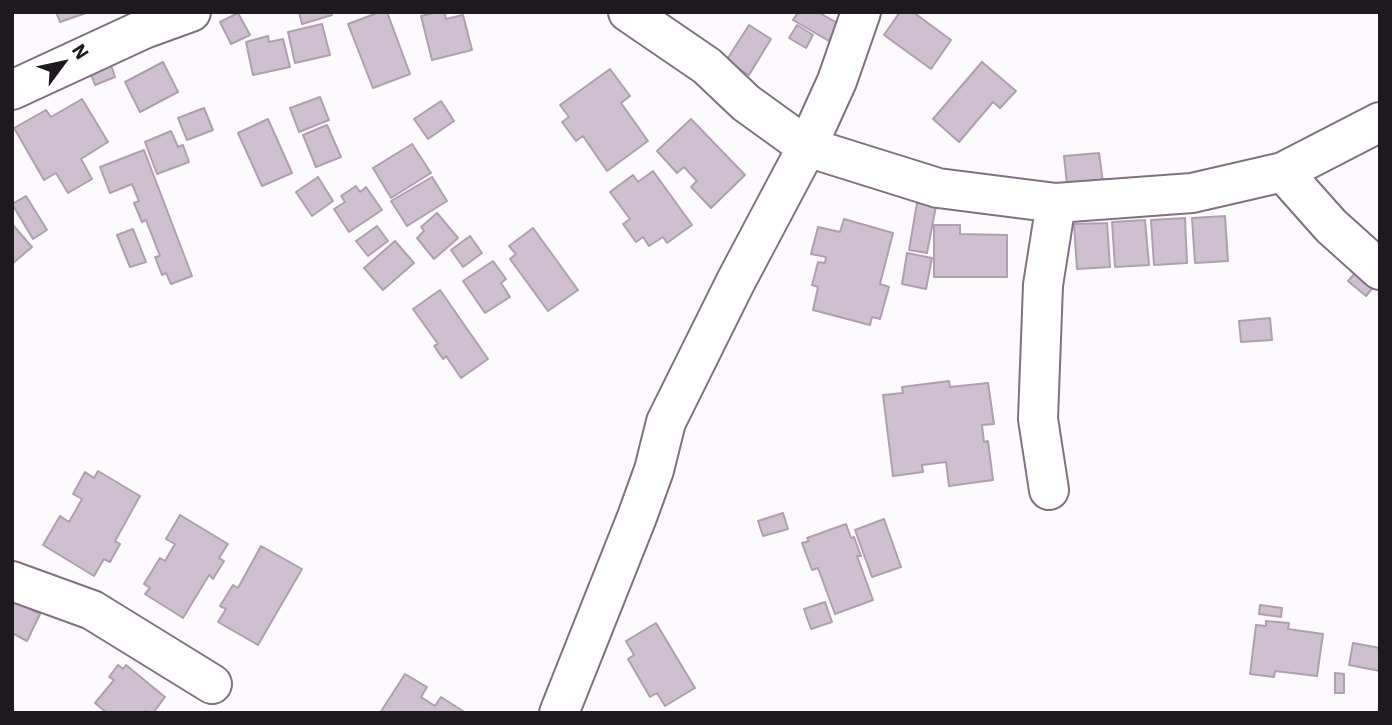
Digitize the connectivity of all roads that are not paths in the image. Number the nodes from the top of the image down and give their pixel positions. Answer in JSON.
{"nodes":[{"id":1,"x":191,"y":12,"type":"edge"},
{"id":2,"x":628,"y":12,"type":"edge"},
{"id":3,"x":861,"y":12,"type":"edge"},
{"id":4,"x":12,"y":90,"type":"edge"},
{"id":5,"x":1380,"y":122,"type":"edge"},
{"id":6,"x":807,"y":147,"type":"junction"},
{"id":7,"x":1283,"y":172,"type":"junction"},
{"id":8,"x":1056,"y":203,"type":"junction"},
{"id":9,"x":1380,"y":270,"type":"edge"},
{"id":10,"x":1049,"y":490,"type":"dead end"},
{"id":11,"x":12,"y":581,"type":"edge"},
{"id":12,"x":212,"y":684,"type":"dead end"},
{"id":13,"x":559,"y":713,"type":"edge"}],
"edges":[{"from":1,"to":4,"type":"street"},
{"from":2,"to":6,"type":"street"},
{"from":3,"to":6,"type":"street"},
{"from":5,"to":7,"type":"street"},
{"from":6,"to":8,"type":"street"},
{"from":6,"to":13,"type":"street"},
{"from":7,"to":8,"type":"street"},
{"from":7,"to":9,"type":"street"},
{"from":8,"to":10,"type":"street"},
{"from":11,"to":12,"type":"street"}]}
